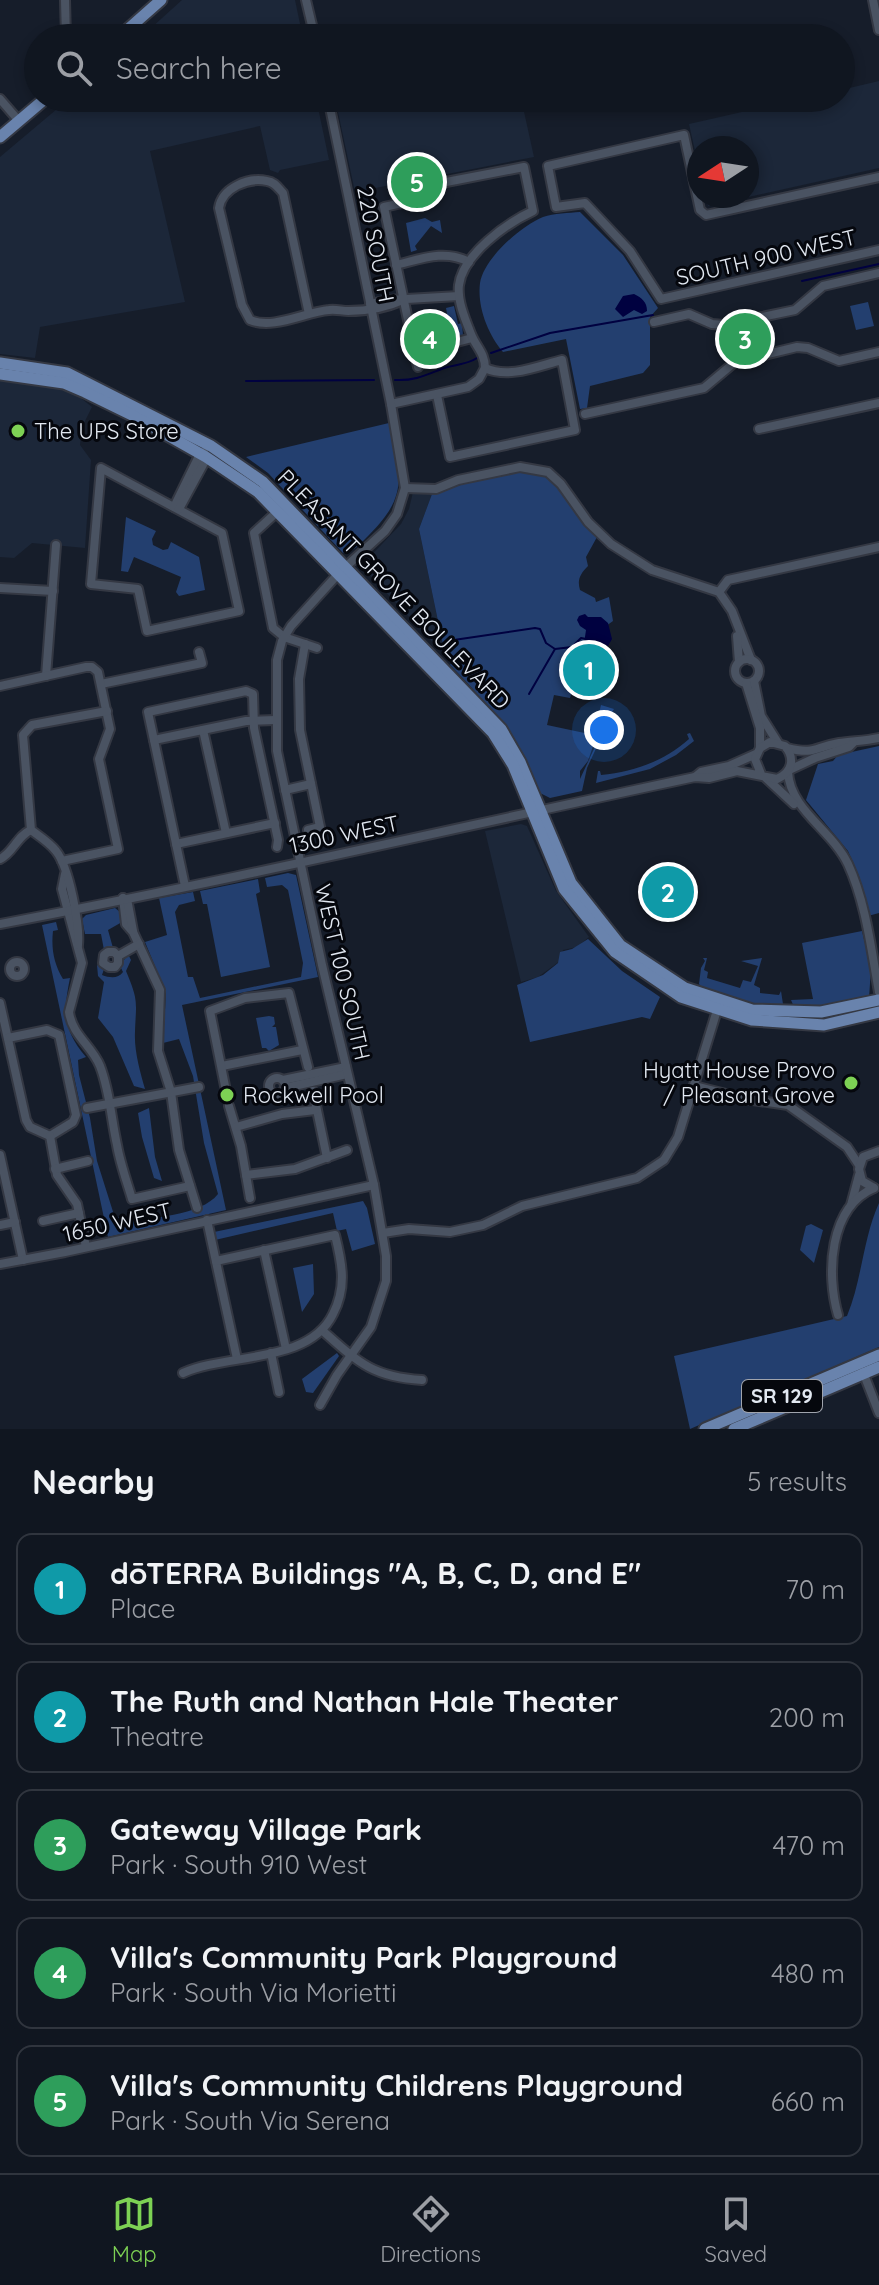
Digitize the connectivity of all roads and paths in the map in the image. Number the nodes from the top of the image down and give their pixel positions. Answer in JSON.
{"nodes":[{"id":1,"x":65,"y":0,"type":"edge"},
{"id":2,"x":161,"y":0,"type":"edge"},
{"id":3,"x":306,"y":0,"type":"edge"},
{"id":4,"x":873,"y":0,"type":"edge"},
{"id":5,"x":66,"y":24,"type":"edge"},
{"id":6,"x":134,"y":24,"type":"edge"},
{"id":7,"x":312,"y":24,"type":"edge"},
{"id":8,"x":879,"y":30,"type":"edge"},
{"id":9,"x":0,"y":99,"type":"edge"},
{"id":10,"x":30,"y":112,"type":"edge"},
{"id":11,"x":331,"y":112,"type":"edge"},
{"id":12,"x":19,"y":121,"type":"junction"},
{"id":13,"x":0,"y":137,"type":"edge"},
{"id":14,"x":879,"y":177,"type":"edge"},
{"id":15,"x":879,"y":250,"type":"edge"},
{"id":16,"x":469,"y":262,"type":"junction"},
{"id":17,"x":396,"y":265,"type":"junction"},
{"id":18,"x":879,"y":273,"type":"edge"},
{"id":19,"x":459,"y":296,"type":"junction"},
{"id":20,"x":403,"y":300,"type":"junction"},
{"id":21,"x":371,"y":307,"type":"junction"},
{"id":22,"x":309,"y":314,"type":"junction"},
{"id":23,"x":654,"y":322,"type":"dead end"},
{"id":24,"x":472,"y":338,"type":"junction"},
{"id":25,"x":879,"y":352,"type":"edge"},
{"id":26,"x":415,"y":353,"type":"junction"},
{"id":27,"x":0,"y":363,"type":"edge"},
{"id":28,"x":418,"y":367,"type":"dead end"},
{"id":29,"x":485,"y":368,"type":"junction"},
{"id":30,"x":0,"y":374,"type":"edge"},
{"id":31,"x":437,"y":395,"type":"junction"},
{"id":32,"x":879,"y":403,"type":"edge"},
{"id":33,"x":391,"y":404,"type":"junction"},
{"id":34,"x":585,"y":414,"type":"dead end"},
{"id":35,"x":759,"y":429,"type":"dead end"},
{"id":36,"x":205,"y":450,"type":"junction"},
{"id":37,"x":405,"y":488,"type":"junction"},
{"id":38,"x":176,"y":508,"type":"junction"},
{"id":39,"x":278,"y":511,"type":"junction"},
{"id":40,"x":56,"y":545,"type":"dead end"},
{"id":41,"x":879,"y":547,"type":"edge"},
{"id":42,"x":343,"y":569,"type":"junction"},
{"id":43,"x":0,"y":588,"type":"edge"},
{"id":44,"x":53,"y":591,"type":"junction"},
{"id":45,"x":719,"y":592,"type":"junction"},
{"id":46,"x":736,"y":623,"type":"junction"},
{"id":47,"x":284,"y":637,"type":"junction"},
{"id":48,"x":305,"y":644,"type":"junction"},
{"id":49,"x":317,"y":648,"type":"dead end"},
{"id":50,"x":199,"y":652,"type":"dead end"},
{"id":51,"x":751,"y":660,"type":"junction"},
{"id":52,"x":739,"y":662,"type":"junction"},
{"id":53,"x":46,"y":676,"type":"junction"},
{"id":54,"x":750,"y":682,"type":"junction"},
{"id":55,"x":101,"y":684,"type":"junction"},
{"id":56,"x":0,"y":686,"type":"edge"},
{"id":57,"x":107,"y":711,"type":"junction"},
{"id":58,"x":255,"y":720,"type":"junction"},
{"id":59,"x":275,"y":720,"type":"junction"},
{"id":60,"x":203,"y":730,"type":"junction"},
{"id":61,"x":879,"y":738,"type":"edge"},
{"id":62,"x":154,"y":740,"type":"junction"},
{"id":63,"x":853,"y":743,"type":"junction"},
{"id":64,"x":783,"y":745,"type":"junction"},
{"id":65,"x":758,"y":751,"type":"junction"},
{"id":66,"x":788,"y":771,"type":"junction"},
{"id":67,"x":763,"y":776,"type":"junction"},
{"id":68,"x":695,"y":777,"type":"junction"},
{"id":69,"x":311,"y":784,"type":"junction"},
{"id":70,"x":285,"y":790,"type":"junction"},
{"id":71,"x":802,"y":808,"type":"junction"},
{"id":72,"x":535,"y":810,"type":"junction"},
{"id":73,"x":275,"y":823,"type":"junction"},
{"id":74,"x":31,"y":830,"type":"junction"},
{"id":75,"x":308,"y":830,"type":"dead end"},
{"id":76,"x":226,"y":833,"type":"junction"},
{"id":77,"x":176,"y":844,"type":"junction"},
{"id":78,"x":277,"y":847,"type":"dead end"},
{"id":79,"x":0,"y":859,"type":"edge"},
{"id":80,"x":62,"y":861,"type":"junction"},
{"id":81,"x":299,"y":862,"type":"junction"},
{"id":82,"x":185,"y":886,"type":"junction"},
{"id":83,"x":123,"y":898,"type":"junction"},
{"id":84,"x":71,"y":910,"type":"junction"},
{"id":85,"x":0,"y":924,"type":"edge"},
{"id":86,"x":139,"y":944,"type":"junction"},
{"id":87,"x":82,"y":963,"type":"junction"},
{"id":88,"x":879,"y":992,"type":"edge"},
{"id":89,"x":879,"y":1000,"type":"edge"},
{"id":90,"x":0,"y":1003,"type":"edge"},
{"id":91,"x":718,"y":1005,"type":"junction"},
{"id":92,"x":879,"y":1012,"type":"edge"},
{"id":93,"x":8,"y":1038,"type":"junction"},
{"id":94,"x":302,"y":1050,"type":"junction"},
{"id":95,"x":270,"y":1058,"type":"junction"},
{"id":96,"x":222,"y":1066,"type":"junction"},
{"id":97,"x":308,"y":1067,"type":"dead end"},
{"id":98,"x":346,"y":1070,"type":"junction"},
{"id":99,"x":280,"y":1085,"type":"junction"},
{"id":100,"x":225,"y":1086,"type":"dead end"},
{"id":101,"x":694,"y":1086,"type":"junction"},
{"id":102,"x":199,"y":1087,"type":"dead end"},
{"id":103,"x":313,"y":1091,"type":"dead end"},
{"id":104,"x":171,"y":1092,"type":"junction"},
{"id":105,"x":112,"y":1102,"type":"junction"},
{"id":106,"x":229,"y":1106,"type":"dead end"},
{"id":107,"x":87,"y":1108,"type":"dead end"},
{"id":108,"x":315,"y":1110,"type":"junction"},
{"id":109,"x":282,"y":1114,"type":"junction"},
{"id":110,"x":236,"y":1127,"type":"junction"},
{"id":111,"x":50,"y":1136,"type":"junction"},
{"id":112,"x":847,"y":1147,"type":"junction"},
{"id":113,"x":347,"y":1150,"type":"dead end"},
{"id":114,"x":875,"y":1152,"type":"edge"},
{"id":115,"x":0,"y":1155,"type":"edge"},
{"id":116,"x":327,"y":1158,"type":"junction"},
{"id":117,"x":88,"y":1161,"type":"dead end"},
{"id":118,"x":55,"y":1169,"type":"junction"},
{"id":119,"x":859,"y":1170,"type":"junction"},
{"id":120,"x":246,"y":1175,"type":"junction"},
{"id":121,"x":374,"y":1185,"type":"junction"},
{"id":122,"x":190,"y":1186,"type":"junction"},
{"id":123,"x":876,"y":1188,"type":"edge"},
{"id":124,"x":250,"y":1198,"type":"dead end"},
{"id":125,"x":851,"y":1205,"type":"junction"},
{"id":126,"x":197,"y":1208,"type":"dead end"},
{"id":127,"x":79,"y":1213,"type":"junction"},
{"id":128,"x":207,"y":1220,"type":"junction"},
{"id":129,"x":43,"y":1221,"type":"dead end"},
{"id":130,"x":15,"y":1222,"type":"junction"},
{"id":131,"x":0,"y":1225,"type":"edge"},
{"id":132,"x":383,"y":1233,"type":"junction"},
{"id":133,"x":86,"y":1247,"type":"junction"},
{"id":134,"x":264,"y":1250,"type":"junction"},
{"id":135,"x":23,"y":1260,"type":"junction"},
{"id":136,"x":216,"y":1261,"type":"junction"},
{"id":137,"x":0,"y":1264,"type":"edge"},
{"id":138,"x":838,"y":1315,"type":"dead end"},
{"id":139,"x":323,"y":1331,"type":"junction"},
{"id":140,"x":279,"y":1351,"type":"junction"},
{"id":141,"x":879,"y":1355,"type":"edge"},
{"id":142,"x":351,"y":1356,"type":"junction"},
{"id":143,"x":237,"y":1359,"type":"junction"},
{"id":144,"x":879,"y":1367,"type":"edge"},
{"id":145,"x":861,"y":1369,"type":"junction"},
{"id":146,"x":183,"y":1373,"type":"dead end"},
{"id":147,"x":422,"y":1380,"type":"dead end"},
{"id":148,"x":279,"y":1392,"type":"dead end"},
{"id":149,"x":320,"y":1405,"type":"dead end"},
{"id":150,"x":879,"y":1413,"type":"edge"},
{"id":151,"x":705,"y":1429,"type":"edge"},
{"id":152,"x":734,"y":1429,"type":"edge"}],
"edges":[{"from":1,"to":5,"type":"street"},
{"from":2,"to":6,"type":"main road"},
{"from":3,"to":7,"type":"street"},
{"from":4,"to":8,"type":"street"},
{"from":9,"to":12,"type":"street"},
{"from":10,"to":12,"type":"main road"},
{"from":11,"to":21,"type":"street","name":"220 SOUTH"},
{"from":12,"to":13,"type":"main road"},
{"from":14,"to":15,"type":"street","name":"SOUTH 900 WEST"},
{"from":16,"to":17,"type":"street"},
{"from":16,"to":17,"type":"street"},
{"from":16,"to":19,"type":"street"},
{"from":17,"to":20,"type":"street"},
{"from":18,"to":23,"type":"street"},
{"from":19,"to":20,"type":"street"},
{"from":19,"to":24,"type":"street"},
{"from":20,"to":21,"type":"street"},
{"from":20,"to":26,"type":"street"},
{"from":21,"to":22,"type":"street"},
{"from":21,"to":33,"type":"street","name":"220 SOUTH"},
{"from":22,"to":22,"type":"street"},
{"from":24,"to":26,"type":"street"},
{"from":24,"to":29,"type":"street"},
{"from":25,"to":34,"type":"street"},
{"from":26,"to":28,"type":"street"},
{"from":27,"to":36,"type":"main road","name":"PLEASANT GROVE BOULEVARD"},
{"from":29,"to":31,"type":"street"},
{"from":29,"to":31,"type":"street"},
{"from":30,"to":36,"type":"main road","name":"PLEASANT GROVE BOULEVARD"},
{"from":31,"to":33,"type":"street"},
{"from":32,"to":35,"type":"street"},
{"from":33,"to":37,"type":"street","name":"220 SOUTH"},
{"from":36,"to":38,"type":"street"},
{"from":36,"to":39,"type":"main road","name":"PLEASANT GROVE BOULEVARD"},
{"from":36,"to":42,"type":"main road","name":"PLEASANT GROVE BOULEVARD"},
{"from":37,"to":42,"type":"street"},
{"from":37,"to":45,"type":"street"},
{"from":38,"to":38,"type":"street"},
{"from":39,"to":42,"type":"main road","name":"PLEASANT GROVE BOULEVARD"},
{"from":39,"to":47,"type":"street"},
{"from":40,"to":44,"type":"street"},
{"from":41,"to":45,"type":"street"},
{"from":42,"to":47,"type":"street"},
{"from":42,"to":72,"type":"main road","name":"PLEASANT GROVE BOULEVARD"},
{"from":43,"to":44,"type":"street"},
{"from":44,"to":53,"type":"street"},
{"from":45,"to":46,"type":"street"},
{"from":46,"to":51,"type":"street"},
{"from":46,"to":52,"type":"street"},
{"from":47,"to":48,"type":"street"},
{"from":47,"to":59,"type":"street","name":"WEST 100 SOUTH"},
{"from":48,"to":49,"type":"street"},
{"from":48,"to":69,"type":"street"},
{"from":50,"to":55,"type":"street"},
{"from":51,"to":52,"type":"street"},
{"from":51,"to":54,"type":"street"},
{"from":52,"to":54,"type":"street"},
{"from":53,"to":55,"type":"street"},
{"from":53,"to":56,"type":"street"},
{"from":54,"to":64,"type":"street"},
{"from":54,"to":65,"type":"street"},
{"from":55,"to":57,"type":"street"},
{"from":57,"to":74,"type":"street"},
{"from":57,"to":80,"type":"street"},
{"from":58,"to":59,"type":"street"},
{"from":58,"to":60,"type":"street"},
{"from":58,"to":62,"type":"street"},
{"from":58,"to":73,"type":"street"},
{"from":59,"to":70,"type":"street","name":"WEST 100 SOUTH"},
{"from":60,"to":62,"type":"street"},
{"from":60,"to":76,"type":"street"},
{"from":61,"to":63,"type":"street"},
{"from":62,"to":77,"type":"street"},
{"from":63,"to":64,"type":"street"},
{"from":63,"to":66,"type":"street"},
{"from":64,"to":65,"type":"street"},
{"from":64,"to":66,"type":"street"},
{"from":65,"to":67,"type":"street"},
{"from":65,"to":68,"type":"street"},
{"from":66,"to":67,"type":"street"},
{"from":66,"to":71,"type":"street"},
{"from":67,"to":68,"type":"street"},
{"from":67,"to":71,"type":"street"},
{"from":68,"to":72,"type":"street","name":"1300 WEST"},
{"from":69,"to":70,"type":"street"},
{"from":69,"to":75,"type":"street"},
{"from":70,"to":81,"type":"street","name":"WEST 100 SOUTH"},
{"from":71,"to":88,"type":"street"},
{"from":72,"to":81,"type":"street","name":"1300 WEST"},
{"from":72,"to":91,"type":"main road","name":"PLEASANT GROVE BOULEVARD"},
{"from":73,"to":76,"type":"street"},
{"from":73,"to":78,"type":"street"},
{"from":74,"to":79,"type":"street"},
{"from":74,"to":80,"type":"street"},
{"from":76,"to":77,"type":"street"},
{"from":77,"to":82,"type":"street"},
{"from":80,"to":84,"type":"street"},
{"from":81,"to":82,"type":"street","name":"1300 WEST"},
{"from":81,"to":98,"type":"street","name":"WEST 100 SOUTH"},
{"from":82,"to":83,"type":"street","name":"1300 WEST"},
{"from":83,"to":84,"type":"street","name":"1300 WEST"},
{"from":83,"to":86,"type":"street"},
{"from":84,"to":85,"type":"street","name":"1300 WEST"},
{"from":84,"to":87,"type":"street"},
{"from":86,"to":87,"type":"street"},
{"from":86,"to":104,"type":"street"},
{"from":87,"to":105,"type":"street"},
{"from":89,"to":91,"type":"main road","name":"PLEASANT GROVE BOULEVARD"},
{"from":90,"to":93,"type":"street"},
{"from":91,"to":92,"type":"main road","name":"PLEASANT GROVE BOULEVARD"},
{"from":91,"to":101,"type":"street"},
{"from":93,"to":111,"type":"street"},
{"from":93,"to":111,"type":"street"},
{"from":94,"to":95,"type":"street"},
{"from":94,"to":96,"type":"street"},
{"from":94,"to":97,"type":"street"},
{"from":95,"to":96,"type":"street"},
{"from":95,"to":99,"type":"street"},
{"from":96,"to":100,"type":"street"},
{"from":98,"to":99,"type":"street"},
{"from":98,"to":121,"type":"street","name":"WEST 100 SOUTH"},
{"from":99,"to":109,"type":"street"},
{"from":101,"to":112,"type":"street"},
{"from":101,"to":132,"type":"street"},
{"from":102,"to":104,"type":"street"},
{"from":103,"to":108,"type":"street"},
{"from":104,"to":105,"type":"street"},
{"from":104,"to":122,"type":"street"},
{"from":105,"to":107,"type":"street"},
{"from":105,"to":122,"type":"street"},
{"from":106,"to":110,"type":"street"},
{"from":108,"to":109,"type":"street"},
{"from":108,"to":116,"type":"street"},
{"from":109,"to":110,"type":"street"},
{"from":110,"to":120,"type":"street"},
{"from":111,"to":118,"type":"street"},
{"from":112,"to":114,"type":"street"},
{"from":112,"to":119,"type":"street"},
{"from":113,"to":116,"type":"street"},
{"from":114,"to":119,"type":"street"},
{"from":115,"to":130,"type":"street"},
{"from":116,"to":120,"type":"street"},
{"from":117,"to":118,"type":"street"},
{"from":118,"to":127,"type":"street"},
{"from":119,"to":123,"type":"street"},
{"from":119,"to":125,"type":"street"},
{"from":120,"to":124,"type":"street"},
{"from":121,"to":128,"type":"street","name":"1650 WEST"},
{"from":121,"to":132,"type":"street","name":"WEST 100 SOUTH"},
{"from":122,"to":126,"type":"street"},
{"from":123,"to":125,"type":"street"},
{"from":125,"to":138,"type":"street"},
{"from":127,"to":129,"type":"street"},
{"from":127,"to":133,"type":"street"},
{"from":128,"to":133,"type":"street","name":"1650 WEST"},
{"from":128,"to":136,"type":"street"},
{"from":130,"to":131,"type":"street"},
{"from":130,"to":135,"type":"street"},
{"from":132,"to":142,"type":"street","name":"WEST 100 SOUTH"},
{"from":133,"to":135,"type":"street","name":"1650 WEST"},
{"from":134,"to":136,"type":"street"},
{"from":134,"to":139,"type":"street"},
{"from":134,"to":140,"type":"street"},
{"from":135,"to":137,"type":"street","name":"1650 WEST"},
{"from":136,"to":143,"type":"street"},
{"from":139,"to":140,"type":"street"},
{"from":139,"to":142,"type":"street"},
{"from":140,"to":143,"type":"street"},
{"from":140,"to":148,"type":"street"},
{"from":141,"to":145,"type":"main road","number":"SR 129"},
{"from":142,"to":147,"type":"street"},
{"from":142,"to":149,"type":"street","name":"WEST 100 SOUTH"},
{"from":143,"to":146,"type":"street"},
{"from":144,"to":145,"type":"main road","number":"SR 129"},
{"from":145,"to":150,"type":"street"},
{"from":145,"to":151,"type":"main road","number":"SR 129"},
{"from":145,"to":152,"type":"main road","number":"SR 129"}]}
